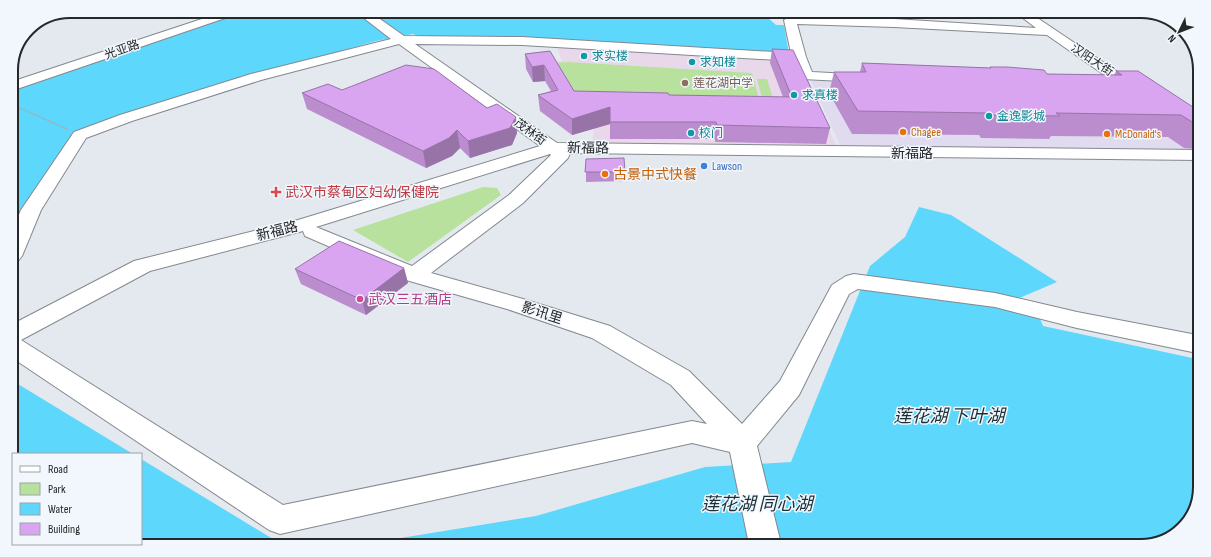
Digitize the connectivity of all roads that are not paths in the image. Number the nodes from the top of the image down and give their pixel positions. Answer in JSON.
{"nodes":[{"id":1,"x":215,"y":18,"type":"edge"},
{"id":2,"x":371,"y":18,"type":"edge"},
{"id":3,"x":1029,"y":18,"type":"edge"},
{"id":4,"x":1042,"y":18,"type":"edge"},
{"id":5,"x":893,"y":19,"type":"edge"},
{"id":6,"x":1050,"y":32,"type":"junction"},
{"id":7,"x":402,"y":40,"type":"junction"},
{"id":8,"x":799,"y":57,"type":"junction"},
{"id":9,"x":874,"y":78,"type":"edge"},
{"id":10,"x":18,"y":85,"type":"edge"},
{"id":11,"x":1108,"y":86,"type":"edge"},
{"id":12,"x":1131,"y":87,"type":"junction"},
{"id":13,"x":557,"y":151,"type":"junction"},
{"id":14,"x":1193,"y":154,"type":"edge"},
{"id":15,"x":1193,"y":162,"type":"edge"},
{"id":16,"x":312,"y":232,"type":"junction"},
{"id":17,"x":18,"y":240,"type":"edge"},
{"id":18,"x":414,"y":275,"type":"junction"},
{"id":19,"x":18,"y":330,"type":"edge"},
{"id":20,"x":18,"y":340,"type":"edge"},
{"id":21,"x":1193,"y":343,"type":"edge"},
{"id":22,"x":18,"y":349,"type":"edge"},
{"id":23,"x":742,"y":443,"type":"junction"},
{"id":24,"x":764,"y":539,"type":"edge"}],
"edges":[{"from":1,"to":10,"type":"street","name":"光亚路"},
{"from":2,"to":7,"type":"street","name":"茂林街"},
{"from":3,"to":6,"type":"street","name":"汉阳大街"},
{"from":4,"to":12,"type":"street","name":"汉阳大街"},
{"from":5,"to":6,"type":"street"},
{"from":5,"to":8,"type":"street"},
{"from":6,"to":12,"type":"street","name":"汉阳大街"},
{"from":7,"to":8,"type":"street"},
{"from":7,"to":13,"type":"street","name":"茂林街"},
{"from":7,"to":17,"type":"street"},
{"from":8,"to":9,"type":"street"},
{"from":11,"to":12,"type":"street"},
{"from":13,"to":14,"type":"street","name":"新福路"},
{"from":13,"to":15,"type":"street","name":"新福路"},
{"from":13,"to":16,"type":"street","name":"新福路"},
{"from":13,"to":18,"type":"street","name":"茂林街"},
{"from":13,"to":19,"type":"street","name":"新福路"},
{"from":16,"to":18,"type":"street","name":"影讯里"},
{"from":16,"to":20,"type":"street","name":"新福路"},
{"from":18,"to":23,"type":"street","name":"影讯里"},
{"from":21,"to":23,"type":"street"},
{"from":22,"to":23,"type":"street"},
{"from":23,"to":24,"type":"street"}]}
